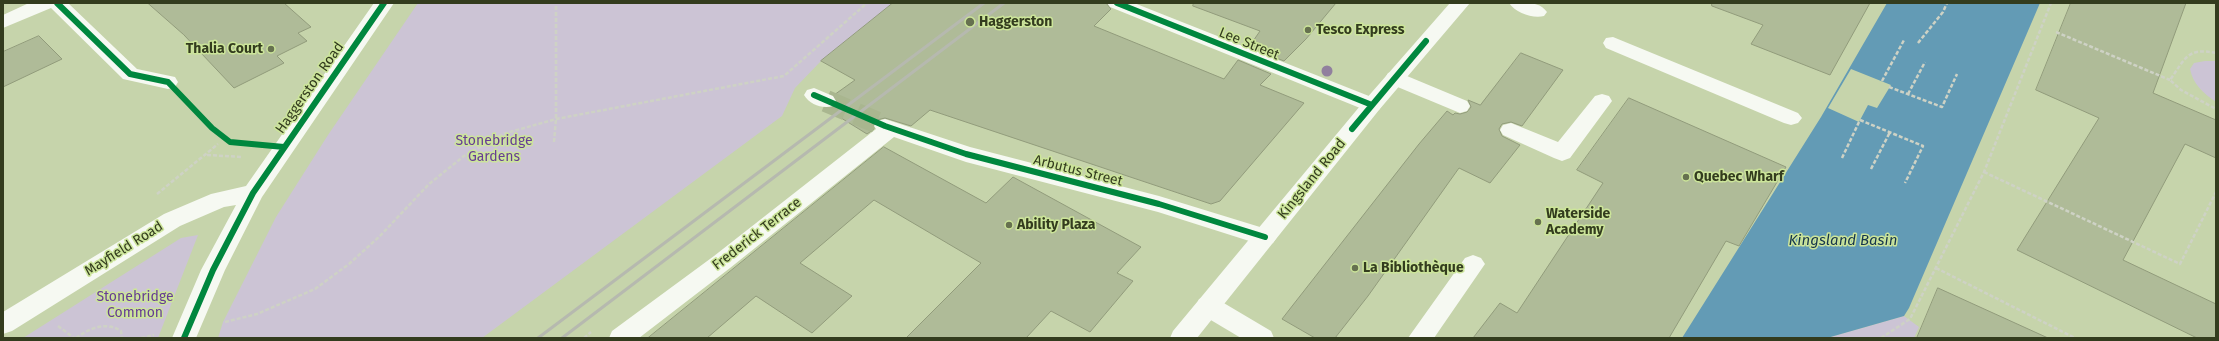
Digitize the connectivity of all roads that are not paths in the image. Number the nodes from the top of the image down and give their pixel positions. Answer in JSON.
{"nodes":[{"id":1,"x":45,"y":3,"type":"edge"},
{"id":2,"x":57,"y":3,"type":"edge"},
{"id":3,"x":384,"y":3,"type":"edge"},
{"id":4,"x":1117,"y":3,"type":"edge"},
{"id":5,"x":1460,"y":3,"type":"edge"},
{"id":6,"x":1519,"y":3,"type":"edge"},
{"id":7,"x":1537,"y":12,"type":"dead end"},
{"id":8,"x":3,"y":22,"type":"edge"},
{"id":9,"x":1613,"y":44,"type":"dead end"},
{"id":10,"x":1395,"y":78,"type":"junction"},
{"id":11,"x":168,"y":82,"type":"dead end"},
{"id":12,"x":1602,"y":101,"type":"dead end"},
{"id":13,"x":1372,"y":105,"type":"junction"},
{"id":14,"x":1460,"y":106,"type":"dead end"},
{"id":15,"x":1791,"y":118,"type":"dead end"},
{"id":16,"x":888,"y":127,"type":"joint"},
{"id":17,"x":1511,"y":130,"type":"dead end"},
{"id":18,"x":253,"y":193,"type":"junction"},
{"id":19,"x":1265,"y":237,"type":"junction"},
{"id":20,"x":1473,"y":264,"type":"dead end"},
{"id":21,"x":1208,"y":306,"type":"junction"},
{"id":22,"x":3,"y":324,"type":"edge"},
{"id":23,"x":1185,"y":337,"type":"edge"},
{"id":24,"x":184,"y":338,"type":"edge"},
{"id":25,"x":621,"y":338,"type":"edge"},
{"id":26,"x":1262,"y":338,"type":"edge"},
{"id":27,"x":1420,"y":338,"type":"edge"}],
"edges":[{"from":1,"to":8,"type":"main road"},
{"from":2,"to":11,"type":"main road"},
{"from":3,"to":18,"type":"main road","name":"Haggerston Road"},
{"from":4,"to":13,"type":"main road","name":"Lee Street"},
{"from":5,"to":10,"type":"main road","name":"Kingsland Road"},
{"from":6,"to":7,"type":"main road"},
{"from":9,"to":15,"type":"main road"},
{"from":10,"to":13,"type":"main road","name":"Kingsland Road"},
{"from":10,"to":14,"type":"main road"},
{"from":12,"to":17,"type":"main road"},
{"from":13,"to":19,"type":"main road","name":"Kingsland Road"},
{"from":16,"to":19,"type":"main road","name":"Arbutus Street"},
{"from":16,"to":25,"type":"main road","name":"Frederick Terrace"},
{"from":18,"to":22,"type":"main road","name":"Mayfield Road"},
{"from":18,"to":24,"type":"main road","name":"Haggerston Road"},
{"from":19,"to":21,"type":"main road","name":"Kingsland Road"},
{"from":20,"to":27,"type":"main road"},
{"from":21,"to":23,"type":"main road","name":"Kingsland Road"},
{"from":21,"to":26,"type":"main road"}]}
